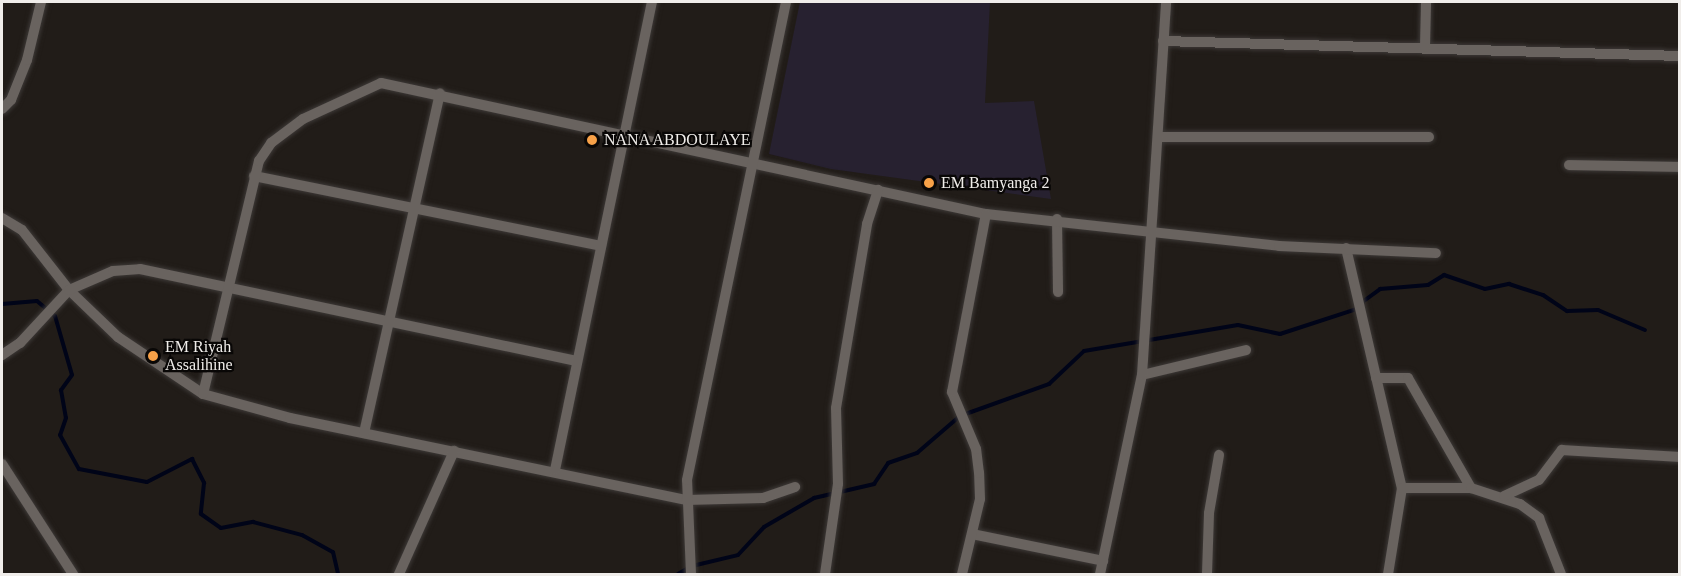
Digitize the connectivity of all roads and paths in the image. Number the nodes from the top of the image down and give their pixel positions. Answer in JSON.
{"nodes":[{"id":1,"x":41,"y":2,"type":"edge"},
{"id":2,"x":652,"y":2,"type":"edge"},
{"id":3,"x":786,"y":2,"type":"edge"},
{"id":4,"x":1166,"y":2,"type":"edge"},
{"id":5,"x":1426,"y":2,"type":"edge"},
{"id":6,"x":1163,"y":41,"type":"junction"},
{"id":7,"x":1425,"y":47,"type":"junction"},
{"id":8,"x":1680,"y":56,"type":"edge"},
{"id":9,"x":440,"y":93,"type":"junction"},
{"id":10,"x":2,"y":109,"type":"edge"},
{"id":11,"x":626,"y":135,"type":"junction"},
{"id":12,"x":1429,"y":136,"type":"dead end"},
{"id":13,"x":1159,"y":137,"type":"junction"},
{"id":14,"x":749,"y":163,"type":"junction"},
{"id":15,"x":1569,"y":165,"type":"dead end"},
{"id":16,"x":1680,"y":167,"type":"edge"},
{"id":17,"x":254,"y":176,"type":"junction"},
{"id":18,"x":878,"y":190,"type":"junction"},
{"id":19,"x":416,"y":209,"type":"junction"},
{"id":20,"x":986,"y":214,"type":"junction"},
{"id":21,"x":2,"y":218,"type":"edge"},
{"id":22,"x":1057,"y":219,"type":"junction"},
{"id":23,"x":1152,"y":231,"type":"junction"},
{"id":24,"x":601,"y":246,"type":"junction"},
{"id":25,"x":1346,"y":248,"type":"junction"},
{"id":26,"x":1436,"y":253,"type":"dead end"},
{"id":27,"x":69,"y":290,"type":"junction"},
{"id":28,"x":230,"y":291,"type":"junction"},
{"id":29,"x":1058,"y":292,"type":"dead end"},
{"id":30,"x":389,"y":321,"type":"junction"},
{"id":31,"x":1246,"y":350,"type":"dead end"},
{"id":32,"x":2,"y":355,"type":"edge"},
{"id":33,"x":575,"y":361,"type":"junction"},
{"id":34,"x":1142,"y":375,"type":"junction"},
{"id":35,"x":1376,"y":378,"type":"junction"},
{"id":36,"x":203,"y":394,"type":"junction"},
{"id":37,"x":364,"y":433,"type":"junction"},
{"id":38,"x":454,"y":451,"type":"junction"},
{"id":39,"x":1219,"y":455,"type":"dead end"},
{"id":40,"x":1680,"y":457,"type":"edge"},
{"id":41,"x":2,"y":464,"type":"edge"},
{"id":42,"x":555,"y":470,"type":"junction"},
{"id":43,"x":795,"y":487,"type":"dead end"},
{"id":44,"x":1402,"y":488,"type":"junction"},
{"id":45,"x":1471,"y":488,"type":"junction"},
{"id":46,"x":1504,"y":496,"type":"junction"},
{"id":47,"x":686,"y":500,"type":"junction"},
{"id":48,"x":972,"y":534,"type":"junction"},
{"id":49,"x":1103,"y":561,"type":"junction"},
{"id":50,"x":73,"y":574,"type":"edge"},
{"id":51,"x":399,"y":574,"type":"edge"},
{"id":52,"x":691,"y":574,"type":"edge"},
{"id":53,"x":825,"y":574,"type":"edge"},
{"id":54,"x":962,"y":574,"type":"edge"},
{"id":55,"x":1100,"y":574,"type":"edge"},
{"id":56,"x":1207,"y":574,"type":"edge"},
{"id":57,"x":1388,"y":574,"type":"edge"},
{"id":58,"x":1561,"y":574,"type":"edge"}],
"edges":[{"from":1,"to":10,"type":"street"},
{"from":2,"to":11,"type":"street"},
{"from":3,"to":14,"type":"street"},
{"from":4,"to":6,"type":"street"},
{"from":5,"to":7,"type":"street"},
{"from":6,"to":7,"type":"street"},
{"from":6,"to":13,"type":"street"},
{"from":7,"to":8,"type":"street"},
{"from":9,"to":11,"type":"street"},
{"from":9,"to":17,"type":"street"},
{"from":9,"to":19,"type":"street"},
{"from":11,"to":14,"type":"street"},
{"from":11,"to":24,"type":"street"},
{"from":12,"to":13,"type":"street"},
{"from":13,"to":23,"type":"street"},
{"from":14,"to":18,"type":"street"},
{"from":14,"to":47,"type":"street"},
{"from":15,"to":16,"type":"street"},
{"from":17,"to":19,"type":"street"},
{"from":17,"to":28,"type":"street"},
{"from":18,"to":20,"type":"street"},
{"from":18,"to":53,"type":"street"},
{"from":19,"to":24,"type":"street"},
{"from":19,"to":30,"type":"street"},
{"from":20,"to":22,"type":"street"},
{"from":20,"to":48,"type":"street"},
{"from":21,"to":27,"type":"street"},
{"from":22,"to":23,"type":"street"},
{"from":22,"to":29,"type":"street"},
{"from":23,"to":25,"type":"street"},
{"from":23,"to":34,"type":"street"},
{"from":24,"to":33,"type":"street"},
{"from":25,"to":26,"type":"street"},
{"from":25,"to":35,"type":"street"},
{"from":27,"to":28,"type":"street"},
{"from":27,"to":32,"type":"street"},
{"from":27,"to":36,"type":"street"},
{"from":28,"to":30,"type":"street"},
{"from":28,"to":36,"type":"street"},
{"from":30,"to":33,"type":"street"},
{"from":30,"to":37,"type":"street"},
{"from":31,"to":34,"type":"street"},
{"from":33,"to":42,"type":"street"},
{"from":34,"to":49,"type":"street"},
{"from":35,"to":44,"type":"street"},
{"from":35,"to":45,"type":"street"},
{"from":36,"to":37,"type":"street"},
{"from":37,"to":38,"type":"street"},
{"from":38,"to":42,"type":"street"},
{"from":38,"to":51,"type":"street"},
{"from":39,"to":56,"type":"street"},
{"from":40,"to":46,"type":"street"},
{"from":41,"to":50,"type":"street"},
{"from":42,"to":47,"type":"street"},
{"from":43,"to":47,"type":"street"},
{"from":44,"to":45,"type":"street"},
{"from":44,"to":57,"type":"street"},
{"from":45,"to":46,"type":"street"},
{"from":46,"to":58,"type":"street"},
{"from":47,"to":52,"type":"street"},
{"from":48,"to":49,"type":"street"},
{"from":48,"to":54,"type":"street"},
{"from":49,"to":55,"type":"street"}]}
